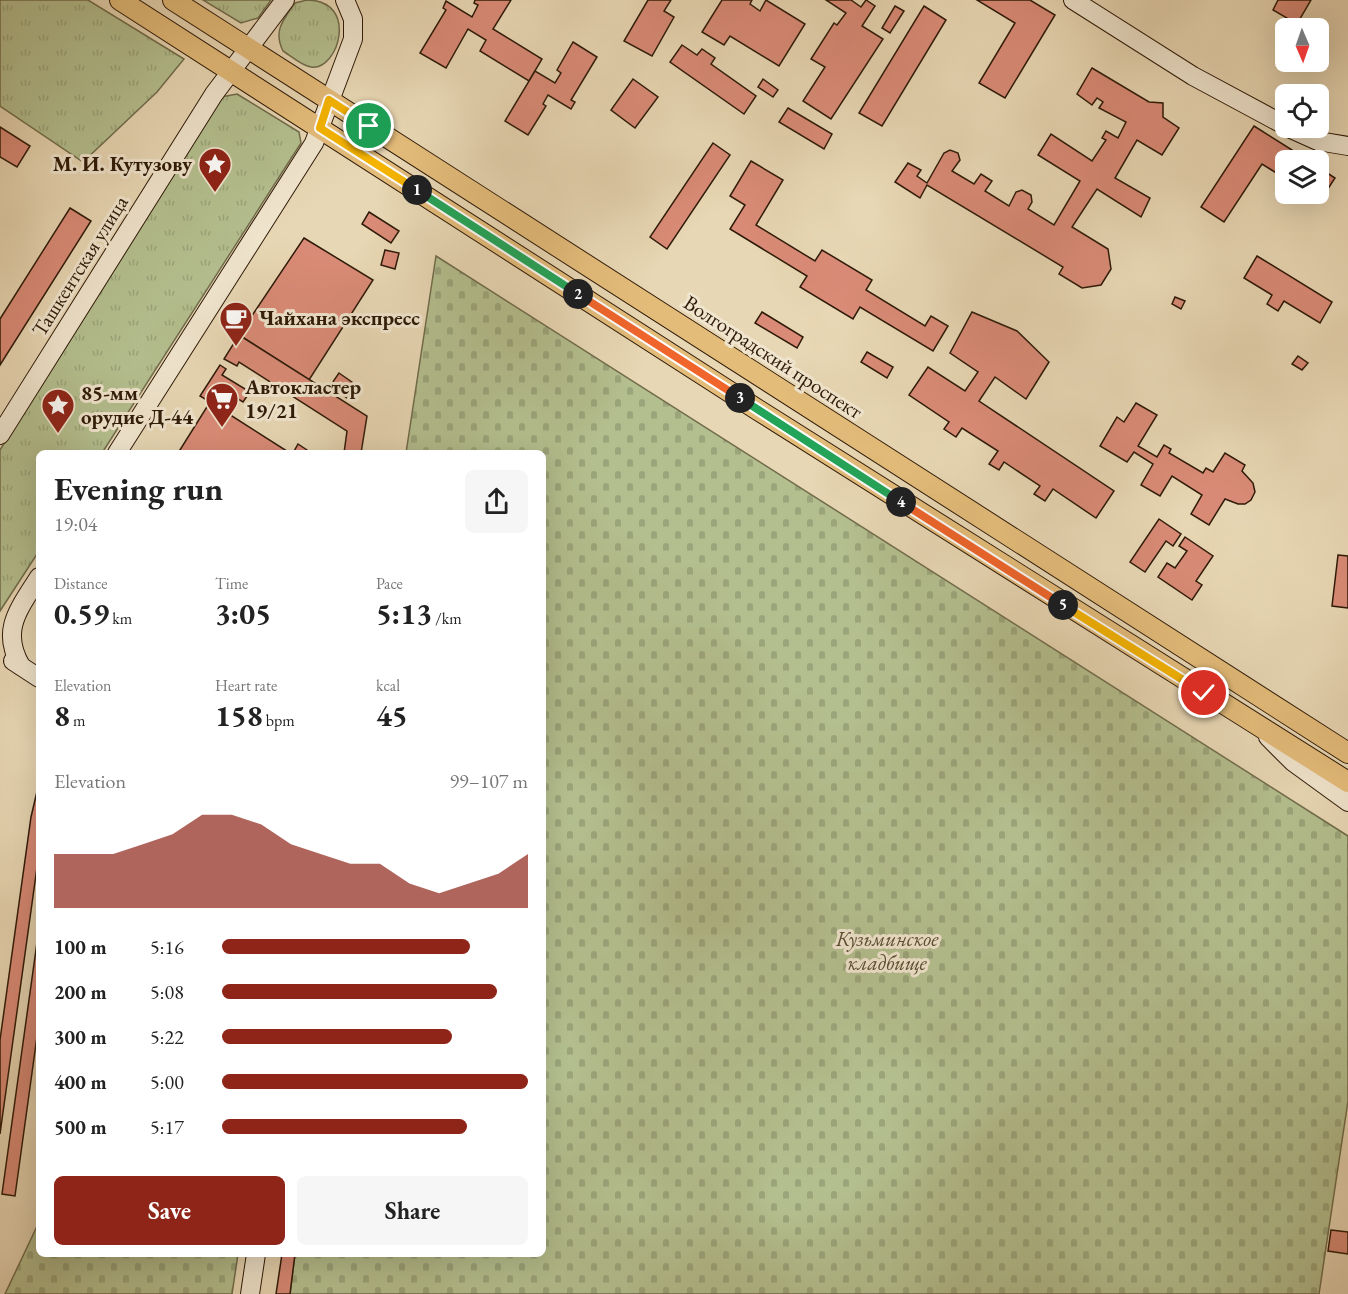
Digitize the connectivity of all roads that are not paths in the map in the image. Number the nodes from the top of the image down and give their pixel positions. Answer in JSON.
{"nodes":[{"id":1,"x":120,"y":0,"type":"edge"},
{"id":2,"x":173,"y":0,"type":"edge"},
{"id":3,"x":1073,"y":0,"type":"edge"},
{"id":4,"x":285,"y":2,"type":"edge"},
{"id":5,"x":344,"y":3,"type":"edge"},
{"id":6,"x":250,"y":49,"type":"junction"},
{"id":7,"x":232,"y":72,"type":"junction"},
{"id":8,"x":329,"y":100,"type":"junction"},
{"id":9,"x":1275,"y":120,"type":"edge"},
{"id":10,"x":320,"y":128,"type":"junction"},
{"id":11,"x":1311,"y":138,"type":"edge"},
{"id":12,"x":1348,"y":146,"type":"edge"},
{"id":13,"x":0,"y":435,"type":"edge"},
{"id":14,"x":119,"y":450,"type":"edge"},
{"id":15,"x":36,"y":582,"type":"edge"},
{"id":16,"x":16,"y":613,"type":"junction"},
{"id":17,"x":0,"y":624,"type":"edge"},
{"id":18,"x":0,"y":652,"type":"edge"},
{"id":19,"x":21,"y":666,"type":"junction"},
{"id":20,"x":36,"y":676,"type":"edge"},
{"id":21,"x":1254,"y":723,"type":"junction"},
{"id":22,"x":1321,"y":735,"type":"junction"},
{"id":23,"x":1348,"y":744,"type":"edge"},
{"id":24,"x":1348,"y":753,"type":"edge"},
{"id":25,"x":1348,"y":782,"type":"edge"},
{"id":26,"x":1348,"y":802,"type":"edge"},
{"id":27,"x":256,"y":1257,"type":"edge"},
{"id":28,"x":250,"y":1294,"type":"edge"}],
"edges":[{"from":1,"to":7,"type":"main road"},
{"from":2,"to":6,"type":"main road","name":"Волгоградский проспект"},
{"from":3,"to":9,"type":"main road"},
{"from":4,"to":6,"type":"main road","name":"Ташкентская улица"},
{"from":5,"to":8,"type":"main road"},
{"from":6,"to":7,"type":"main road","name":"Ташкентская улица"},
{"from":6,"to":8,"type":"main road","name":"Волгоградский проспект"},
{"from":7,"to":10,"type":"main road"},
{"from":7,"to":13,"type":"main road","name":"Ташкентская улица"},
{"from":8,"to":10,"type":"main road"},
{"from":8,"to":22,"type":"main road","name":"Волгоградский проспект"},
{"from":10,"to":14,"type":"main road"},
{"from":10,"to":21,"type":"main road"},
{"from":11,"to":12,"type":"main road"},
{"from":15,"to":16,"type":"main road"},
{"from":16,"to":17,"type":"main road"},
{"from":16,"to":19,"type":"main road"},
{"from":18,"to":19,"type":"main road"},
{"from":19,"to":20,"type":"main road"},
{"from":21,"to":25,"type":"main road"},
{"from":21,"to":26,"type":"main road"},
{"from":22,"to":23,"type":"main road"},
{"from":22,"to":24,"type":"main road","name":"Волгоградский проспект"},
{"from":27,"to":28,"type":"main road"}]}
